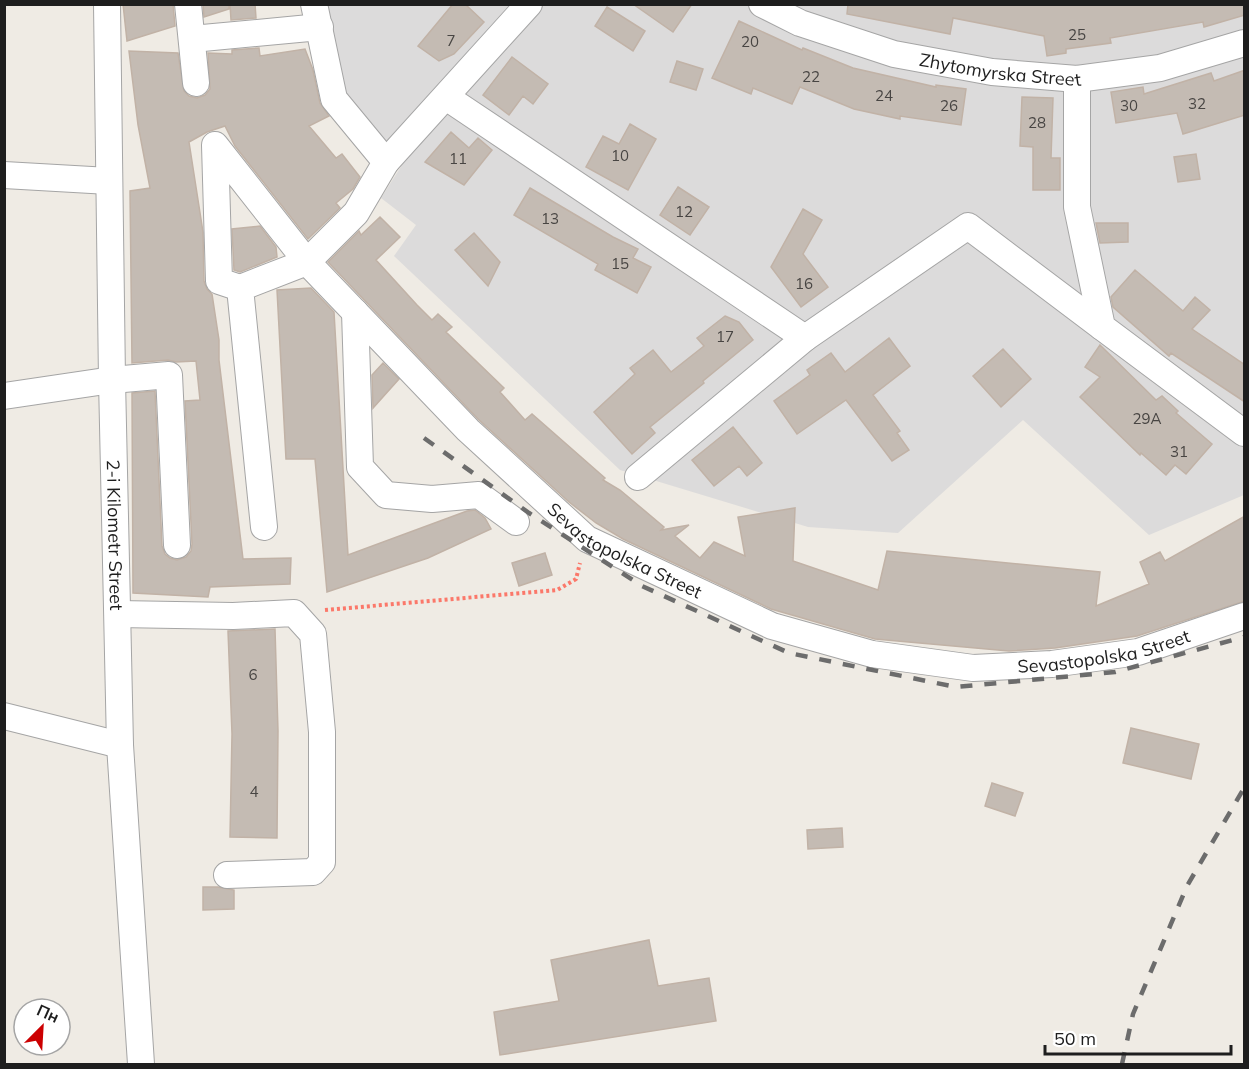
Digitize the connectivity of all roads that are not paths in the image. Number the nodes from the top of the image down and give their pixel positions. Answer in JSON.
{"nodes":[{"id":1,"x":107,"y":4,"type":"edge"},
{"id":2,"x":188,"y":4,"type":"edge"},
{"id":3,"x":529,"y":4,"type":"edge"},
{"id":4,"x":762,"y":4,"type":"edge"},
{"id":5,"x":317,"y":16,"type":"edge"},
{"id":6,"x":192,"y":39,"type":"junction"},
{"id":7,"x":1245,"y":43,"type":"edge"},
{"id":8,"x":1077,"y":80,"type":"junction"},
{"id":9,"x":196,"y":83,"type":"dead end"},
{"id":10,"x":446,"y":97,"type":"junction"},
{"id":11,"x":386,"y":162,"type":"junction"},
{"id":12,"x":4,"y":176,"type":"edge"},
{"id":13,"x":109,"y":181,"type":"junction"},
{"id":14,"x":307,"y":262,"type":"junction"},
{"id":15,"x":240,"y":288,"type":"junction"},
{"id":16,"x":355,"y":312,"type":"junction"},
{"id":17,"x":1102,"y":327,"type":"junction"},
{"id":18,"x":805,"y":338,"type":"junction"},
{"id":19,"x":112,"y":380,"type":"junction"},
{"id":20,"x":4,"y":396,"type":"edge"},
{"id":21,"x":1245,"y":433,"type":"edge"},
{"id":22,"x":638,"y":477,"type":"dead end"},
{"id":23,"x":516,"y":522,"type":"dead end"},
{"id":24,"x":264,"y":527,"type":"dead end"},
{"id":25,"x":177,"y":545,"type":"dead end"},
{"id":26,"x":118,"y":614,"type":"junction"},
{"id":27,"x":1245,"y":616,"type":"edge"},
{"id":28,"x":4,"y":716,"type":"edge"},
{"id":29,"x":120,"y":745,"type":"junction"},
{"id":30,"x":227,"y":875,"type":"dead end"},
{"id":31,"x":138,"y":1029,"type":"junction"},
{"id":32,"x":124,"y":1065,"type":"edge"},
{"id":33,"x":141,"y":1065,"type":"edge"}],
"edges":[{"from":1,"to":13,"type":"street","name":"2-i Kilometr Street"},
{"from":2,"to":6,"type":"street"},
{"from":3,"to":10,"type":"street"},
{"from":4,"to":8,"type":"street","name":"Zhytomyrska Street"},
{"from":5,"to":6,"type":"street"},
{"from":5,"to":11,"type":"street"},
{"from":6,"to":9,"type":"street"},
{"from":7,"to":8,"type":"street","name":"Zhytomyrska Street"},
{"from":8,"to":17,"type":"street"},
{"from":10,"to":11,"type":"street"},
{"from":10,"to":18,"type":"street"},
{"from":11,"to":14,"type":"street"},
{"from":12,"to":13,"type":"street"},
{"from":13,"to":19,"type":"street","name":"2-i Kilometr Street"},
{"from":14,"to":15,"type":"street"},
{"from":14,"to":15,"type":"street","name":"Sevastopolska Street"},
{"from":14,"to":16,"type":"street","name":"Sevastopolska Street"},
{"from":15,"to":24,"type":"street"},
{"from":16,"to":23,"type":"street"},
{"from":16,"to":27,"type":"street","name":"Sevastopolska Street"},
{"from":17,"to":18,"type":"street"},
{"from":17,"to":21,"type":"street"},
{"from":18,"to":22,"type":"street"},
{"from":19,"to":20,"type":"street"},
{"from":19,"to":25,"type":"street"},
{"from":19,"to":26,"type":"street","name":"2-i Kilometr Street"},
{"from":26,"to":29,"type":"street","name":"2-i Kilometr Street"},
{"from":26,"to":30,"type":"street"},
{"from":28,"to":29,"type":"street"},
{"from":29,"to":31,"type":"street","name":"2-i Kilometr Street"},
{"from":31,"to":32,"type":"street"},
{"from":31,"to":33,"type":"street","name":"2-i Kilometr Street"}]}
